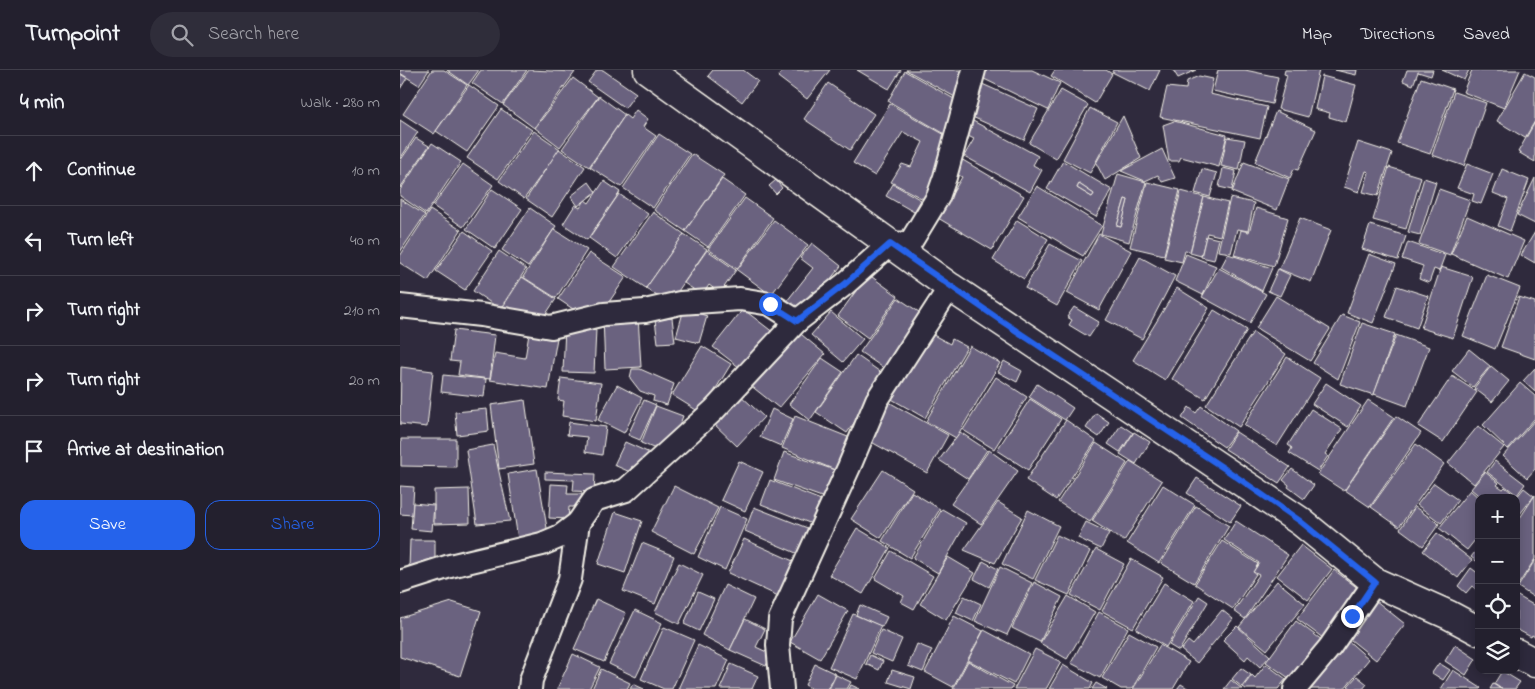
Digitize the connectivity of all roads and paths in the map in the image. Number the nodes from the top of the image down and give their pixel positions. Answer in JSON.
{"nodes":[{"id":1,"x":648,"y":70,"type":"edge"},
{"id":2,"x":974,"y":70,"type":"edge"},
{"id":3,"x":890,"y":244,"type":"junction"},
{"id":4,"x":950,"y":287,"type":"junction"},
{"id":5,"x":400,"y":306,"type":"edge"},
{"id":6,"x":797,"y":321,"type":"junction"},
{"id":7,"x":578,"y":523,"type":"junction"},
{"id":8,"x":400,"y":582,"type":"edge"},
{"id":9,"x":1375,"y":582,"type":"junction"},
{"id":10,"x":1475,"y":630,"type":"edge"},
{"id":11,"x":1520,"y":655,"type":"edge"},
{"id":12,"x":1535,"y":664,"type":"edge"},
{"id":13,"x":530,"y":689,"type":"edge"},
{"id":14,"x":782,"y":689,"type":"edge"},
{"id":15,"x":1294,"y":689,"type":"edge"}],
"edges":[{"from":1,"to":3,"type":"street"},
{"from":2,"to":3,"type":"street"},
{"from":3,"to":4,"type":"street"},
{"from":3,"to":6,"type":"street"},
{"from":4,"to":9,"type":"street"},
{"from":4,"to":14,"type":"street"},
{"from":5,"to":6,"type":"street"},
{"from":6,"to":7,"type":"street"},
{"from":7,"to":8,"type":"street"},
{"from":7,"to":13,"type":"street"},
{"from":9,"to":10,"type":"street"},
{"from":9,"to":15,"type":"street"},
{"from":11,"to":12,"type":"street"}]}
